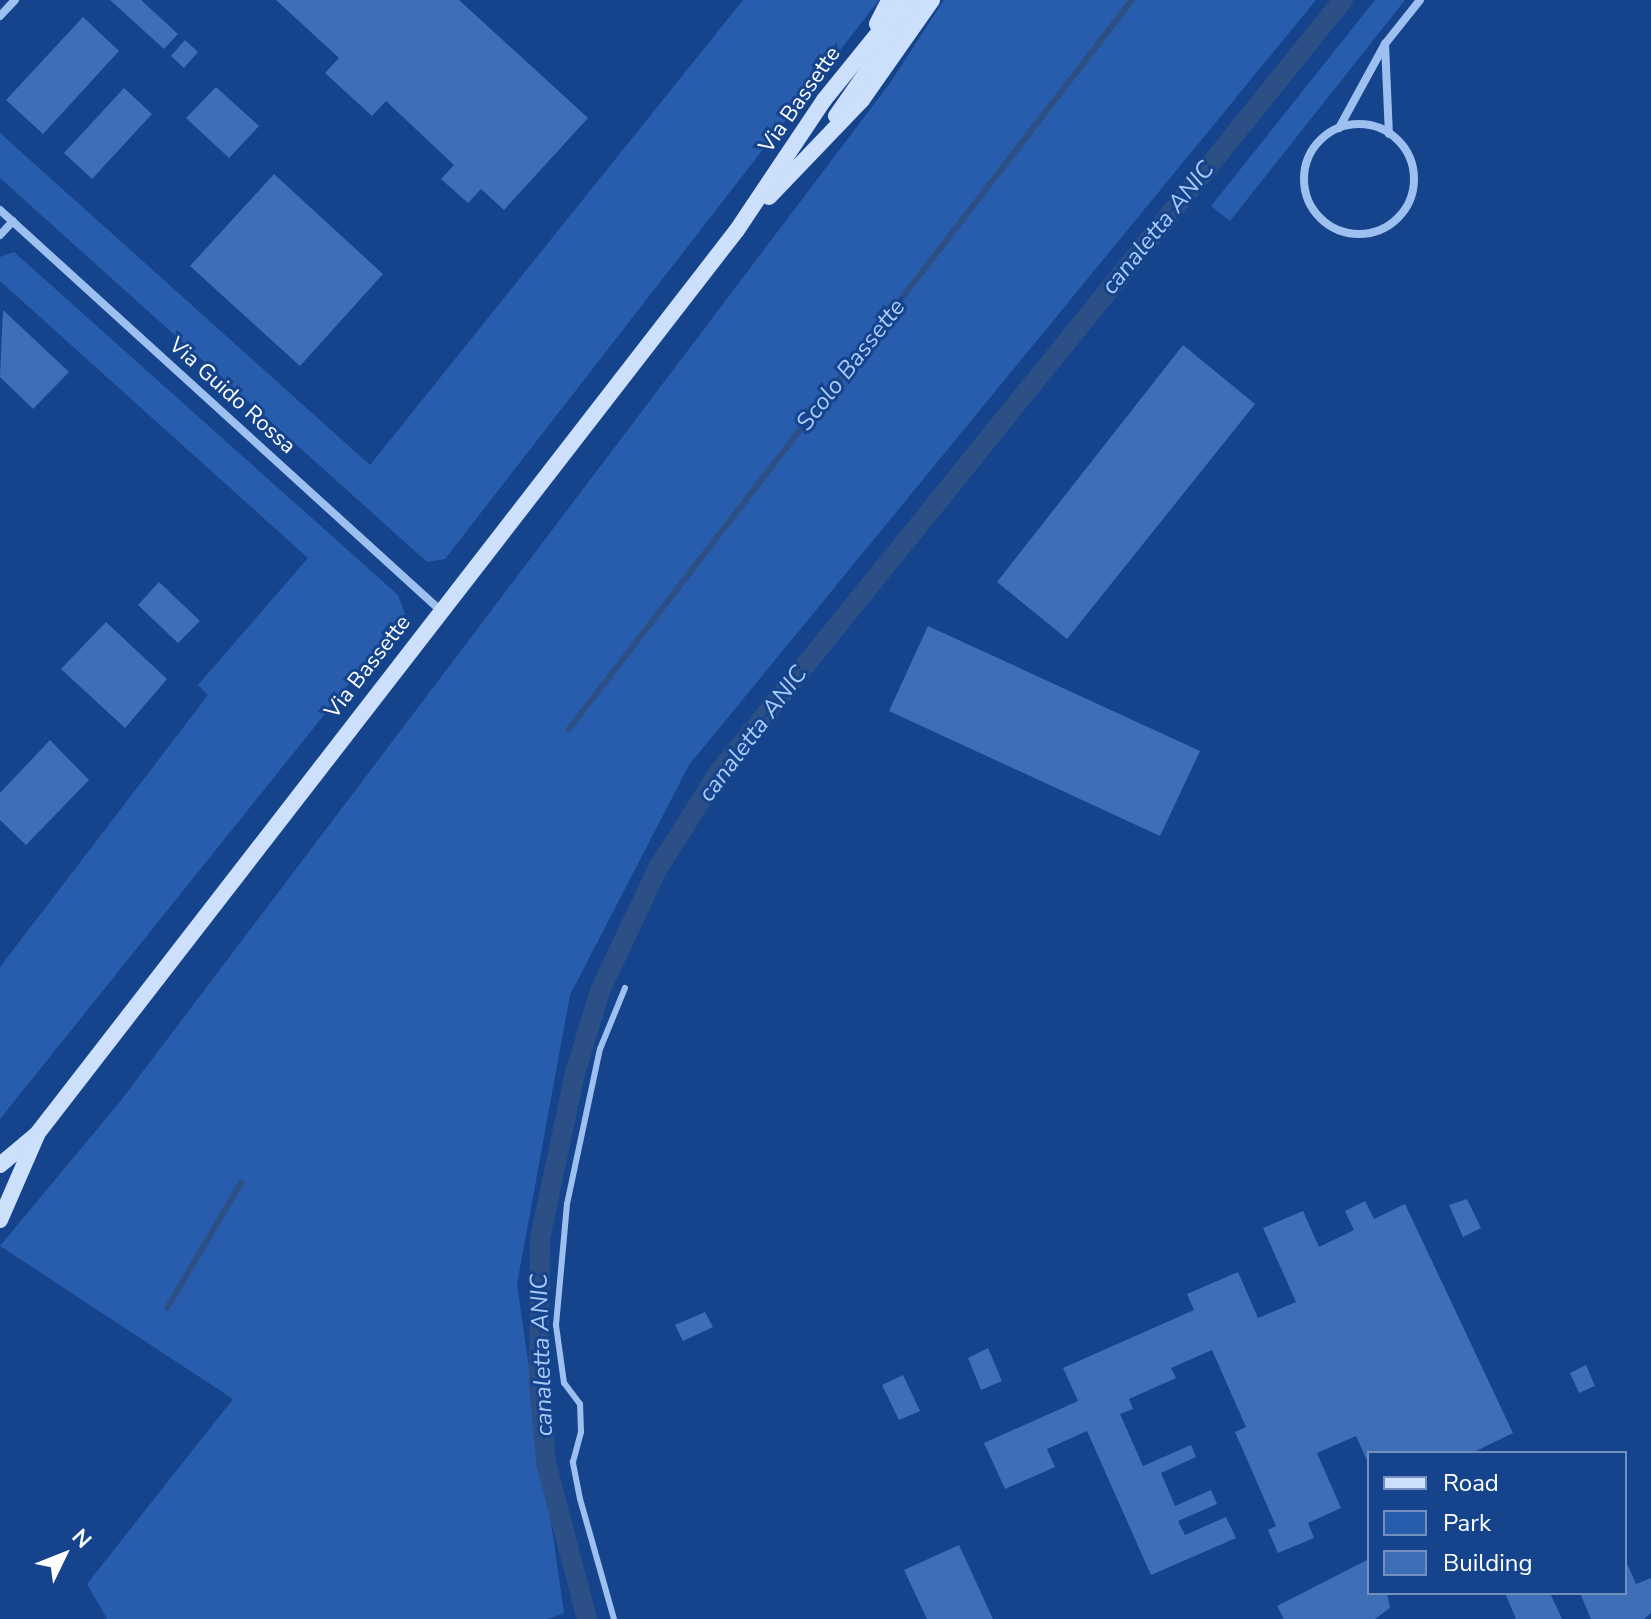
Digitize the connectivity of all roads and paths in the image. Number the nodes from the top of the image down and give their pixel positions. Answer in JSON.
{"nodes":[{"id":1,"x":15,"y":0,"type":"edge"},
{"id":2,"x":889,"y":0,"type":"edge"},
{"id":3,"x":905,"y":0,"type":"edge"},
{"id":4,"x":917,"y":0,"type":"edge"},
{"id":5,"x":932,"y":0,"type":"edge"},
{"id":6,"x":1420,"y":0,"type":"edge"},
{"id":7,"x":0,"y":16,"type":"edge"},
{"id":8,"x":1385,"y":44,"type":"junction"},
{"id":9,"x":865,"y":46,"type":"junction"},
{"id":10,"x":1339,"y":128,"type":"junction"},
{"id":11,"x":1389,"y":134,"type":"junction"},
{"id":12,"x":813,"y":150,"type":"junction"},
{"id":13,"x":0,"y":210,"type":"edge"},
{"id":14,"x":13,"y":221,"type":"junction"},
{"id":15,"x":737,"y":230,"type":"junction"},
{"id":16,"x":0,"y":235,"type":"edge"},
{"id":17,"x":440,"y":610,"type":"junction"},
{"id":18,"x":625,"y":988,"type":"dead end"},
{"id":19,"x":37,"y":1134,"type":"junction"},
{"id":20,"x":0,"y":1165,"type":"edge"},
{"id":21,"x":19,"y":1179,"type":"junction"},
{"id":22,"x":0,"y":1197,"type":"edge"},
{"id":23,"x":0,"y":1220,"type":"edge"},
{"id":24,"x":614,"y":1619,"type":"edge"}],
"edges":[{"from":1,"to":7,"type":"street"},
{"from":2,"to":9,"type":"main road"},
{"from":3,"to":9,"type":"main road","name":"Via Bassette"},
{"from":4,"to":12,"type":"main road","name":"Via Bassette"},
{"from":5,"to":12,"type":"main road","name":"Via Bassette"},
{"from":6,"to":8,"type":"street"},
{"from":8,"to":10,"type":"street"},
{"from":8,"to":11,"type":"street"},
{"from":9,"to":15,"type":"main road","name":"Via Bassette"},
{"from":10,"to":11,"type":"street"},
{"from":10,"to":11,"type":"street"},
{"from":12,"to":15,"type":"main road","name":"Via Bassette"},
{"from":13,"to":14,"type":"street","name":"Via Guido Rossa"},
{"from":14,"to":16,"type":"street"},
{"from":14,"to":17,"type":"street","name":"Via Guido Rossa"},
{"from":15,"to":17,"type":"main road","name":"Via Bassette"},
{"from":17,"to":19,"type":"main road","name":"Via Bassette"},
{"from":18,"to":24,"type":"lane"},
{"from":19,"to":20,"type":"main road","name":"Via Bassette"},
{"from":19,"to":21,"type":"main road","name":"Via Bassette"},
{"from":21,"to":22,"type":"main road","name":"Via Bassette"},
{"from":21,"to":23,"type":"main road","name":"Via Bassette"}]}
